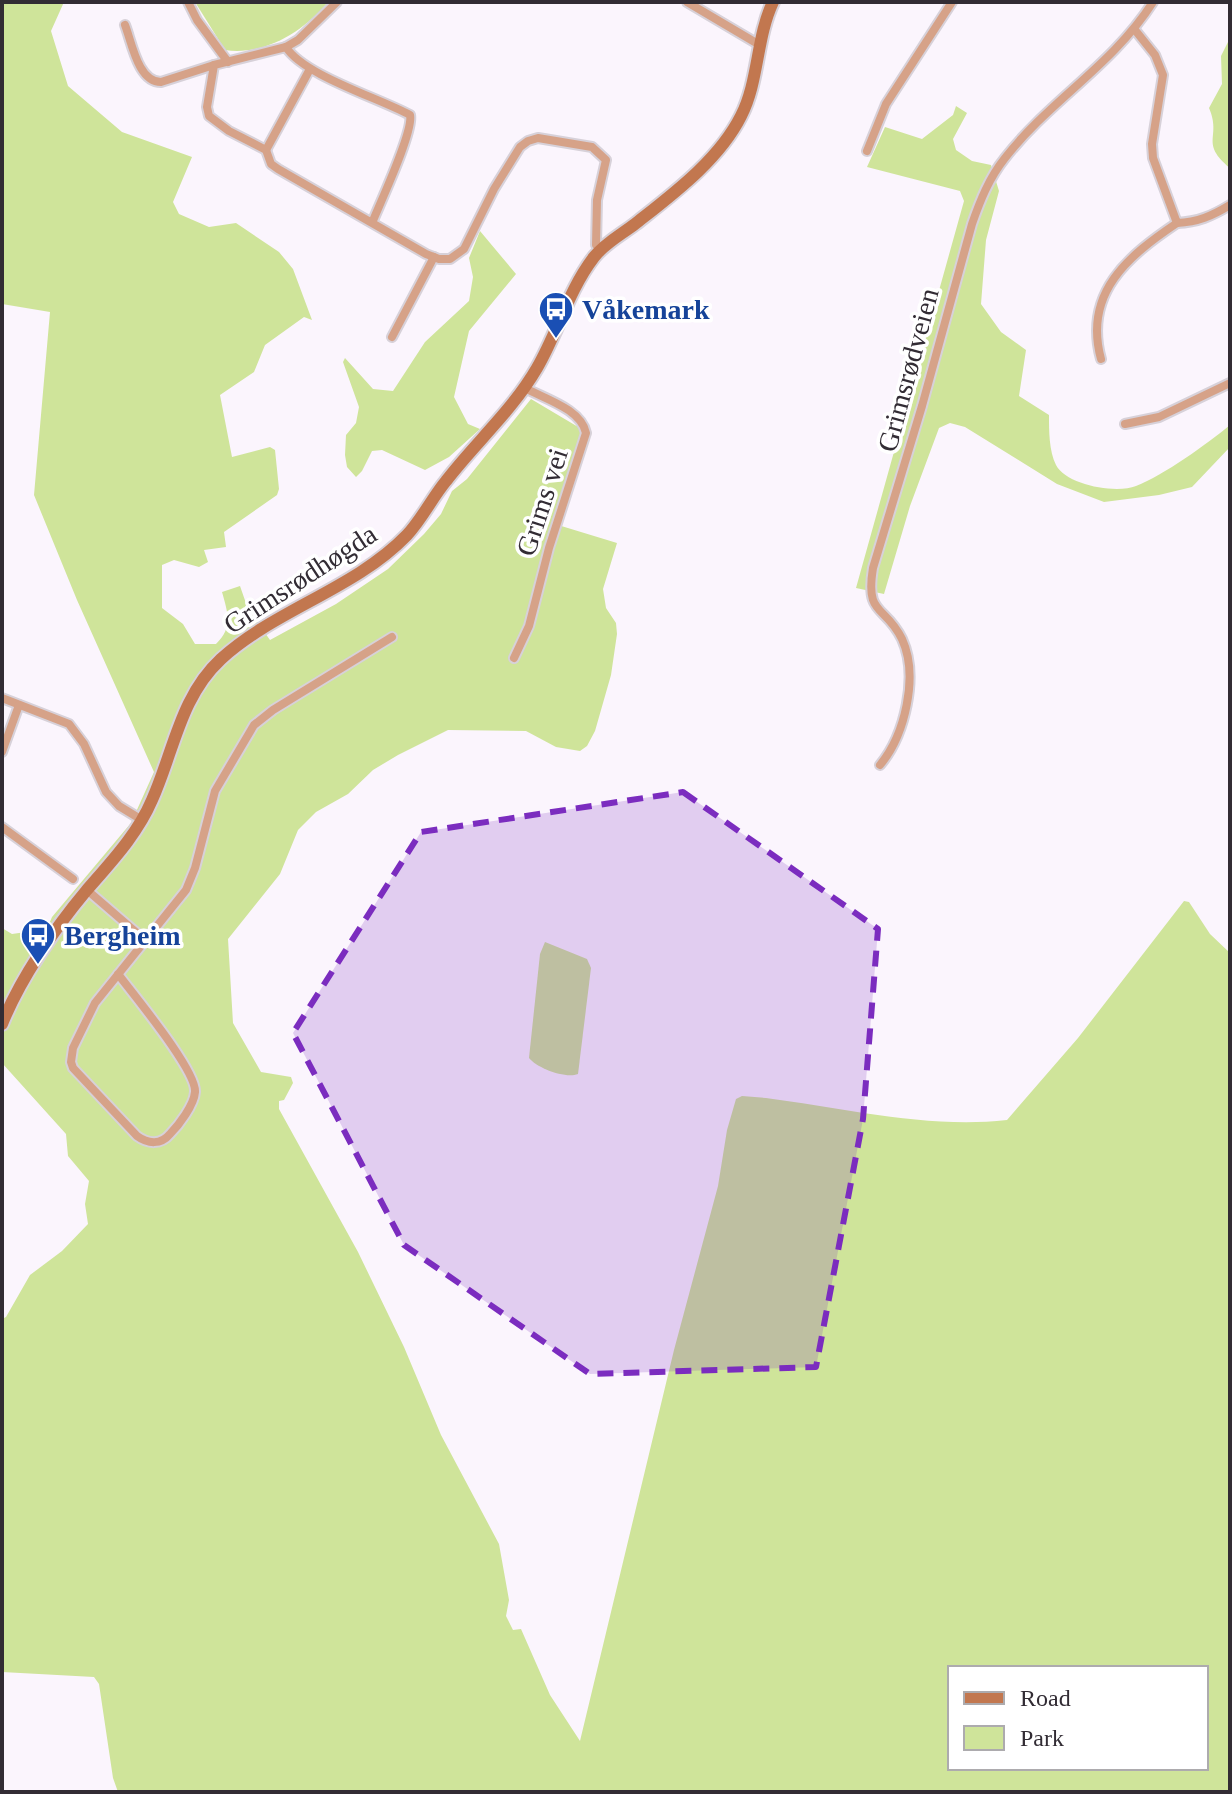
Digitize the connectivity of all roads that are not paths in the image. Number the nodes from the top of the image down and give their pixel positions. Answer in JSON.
{"nodes":[{"id":1,"x":188,"y":2,"type":"edge"},
{"id":2,"x":337,"y":2,"type":"edge"},
{"id":3,"x":687,"y":2,"type":"edge"},
{"id":4,"x":773,"y":2,"type":"edge"},
{"id":5,"x":952,"y":2,"type":"edge"},
{"id":6,"x":1153,"y":2,"type":"edge"},
{"id":7,"x":125,"y":25,"type":"dead end"},
{"id":8,"x":1135,"y":30,"type":"junction"},
{"id":9,"x":758,"y":44,"type":"junction"},
{"id":10,"x":286,"y":47,"type":"junction"},
{"id":11,"x":228,"y":62,"type":"junction"},
{"id":12,"x":214,"y":65,"type":"junction"},
{"id":13,"x":310,"y":69,"type":"junction"},
{"id":14,"x":266,"y":150,"type":"junction"},
{"id":15,"x":867,"y":151,"type":"dead end"},
{"id":16,"x":1230,"y":205,"type":"edge"},
{"id":17,"x":372,"y":223,"type":"junction"},
{"id":18,"x":1177,"y":223,"type":"junction"},
{"id":19,"x":601,"y":250,"type":"junction"},
{"id":20,"x":434,"y":257,"type":"junction"},
{"id":21,"x":392,"y":337,"type":"dead end"},
{"id":22,"x":1101,"y":359,"type":"dead end"},
{"id":23,"x":1230,"y":383,"type":"edge"},
{"id":24,"x":525,"y":388,"type":"junction"},
{"id":25,"x":1125,"y":424,"type":"dead end"},
{"id":26,"x":392,"y":637,"type":"dead end"},
{"id":27,"x":514,"y":658,"type":"dead end"},
{"id":28,"x":2,"y":698,"type":"edge"},
{"id":29,"x":19,"y":705,"type":"junction"},
{"id":30,"x":2,"y":752,"type":"edge"},
{"id":31,"x":880,"y":765,"type":"dead end"},
{"id":32,"x":142,"y":820,"type":"junction"},
{"id":33,"x":2,"y":827,"type":"edge"},
{"id":34,"x":73,"y":879,"type":"dead end"},
{"id":35,"x":87,"y":890,"type":"junction"},
{"id":36,"x":145,"y":940,"type":"junction"},
{"id":37,"x":118,"y":974,"type":"junction"},
{"id":38,"x":2,"y":1024,"type":"edge"}],
"edges":[{"from":1,"to":11,"type":"street"},
{"from":2,"to":10,"type":"street"},
{"from":3,"to":9,"type":"street"},
{"from":4,"to":9,"type":"main road","name":"Grimsrødhøgda"},
{"from":5,"to":15,"type":"street"},
{"from":6,"to":8,"type":"street","name":"Grimsrødveien"},
{"from":7,"to":12,"type":"street"},
{"from":8,"to":18,"type":"street"},
{"from":8,"to":31,"type":"street","name":"Grimsrødveien"},
{"from":9,"to":19,"type":"main road","name":"Grimsrødhøgda"},
{"from":10,"to":11,"type":"street"},
{"from":10,"to":13,"type":"street"},
{"from":11,"to":12,"type":"street"},
{"from":12,"to":14,"type":"street"},
{"from":13,"to":14,"type":"street"},
{"from":13,"to":17,"type":"street"},
{"from":14,"to":17,"type":"street"},
{"from":16,"to":18,"type":"street"},
{"from":17,"to":20,"type":"street"},
{"from":18,"to":22,"type":"street"},
{"from":19,"to":20,"type":"street"},
{"from":19,"to":24,"type":"main road","name":"Grimsrødhøgda"},
{"from":20,"to":21,"type":"street"},
{"from":23,"to":25,"type":"street"},
{"from":24,"to":27,"type":"street","name":"Grims vei"},
{"from":24,"to":32,"type":"main road","name":"Grimsrødhøgda"},
{"from":26,"to":36,"type":"street"},
{"from":28,"to":29,"type":"street"},
{"from":29,"to":30,"type":"street"},
{"from":29,"to":32,"type":"street"},
{"from":32,"to":35,"type":"main road","name":"Grimsrødhøgda"},
{"from":33,"to":34,"type":"street"},
{"from":35,"to":36,"type":"street"},
{"from":35,"to":38,"type":"main road","name":"Grimsrødhøgda"},
{"from":36,"to":37,"type":"street"},
{"from":37,"to":37,"type":"street"}]}
